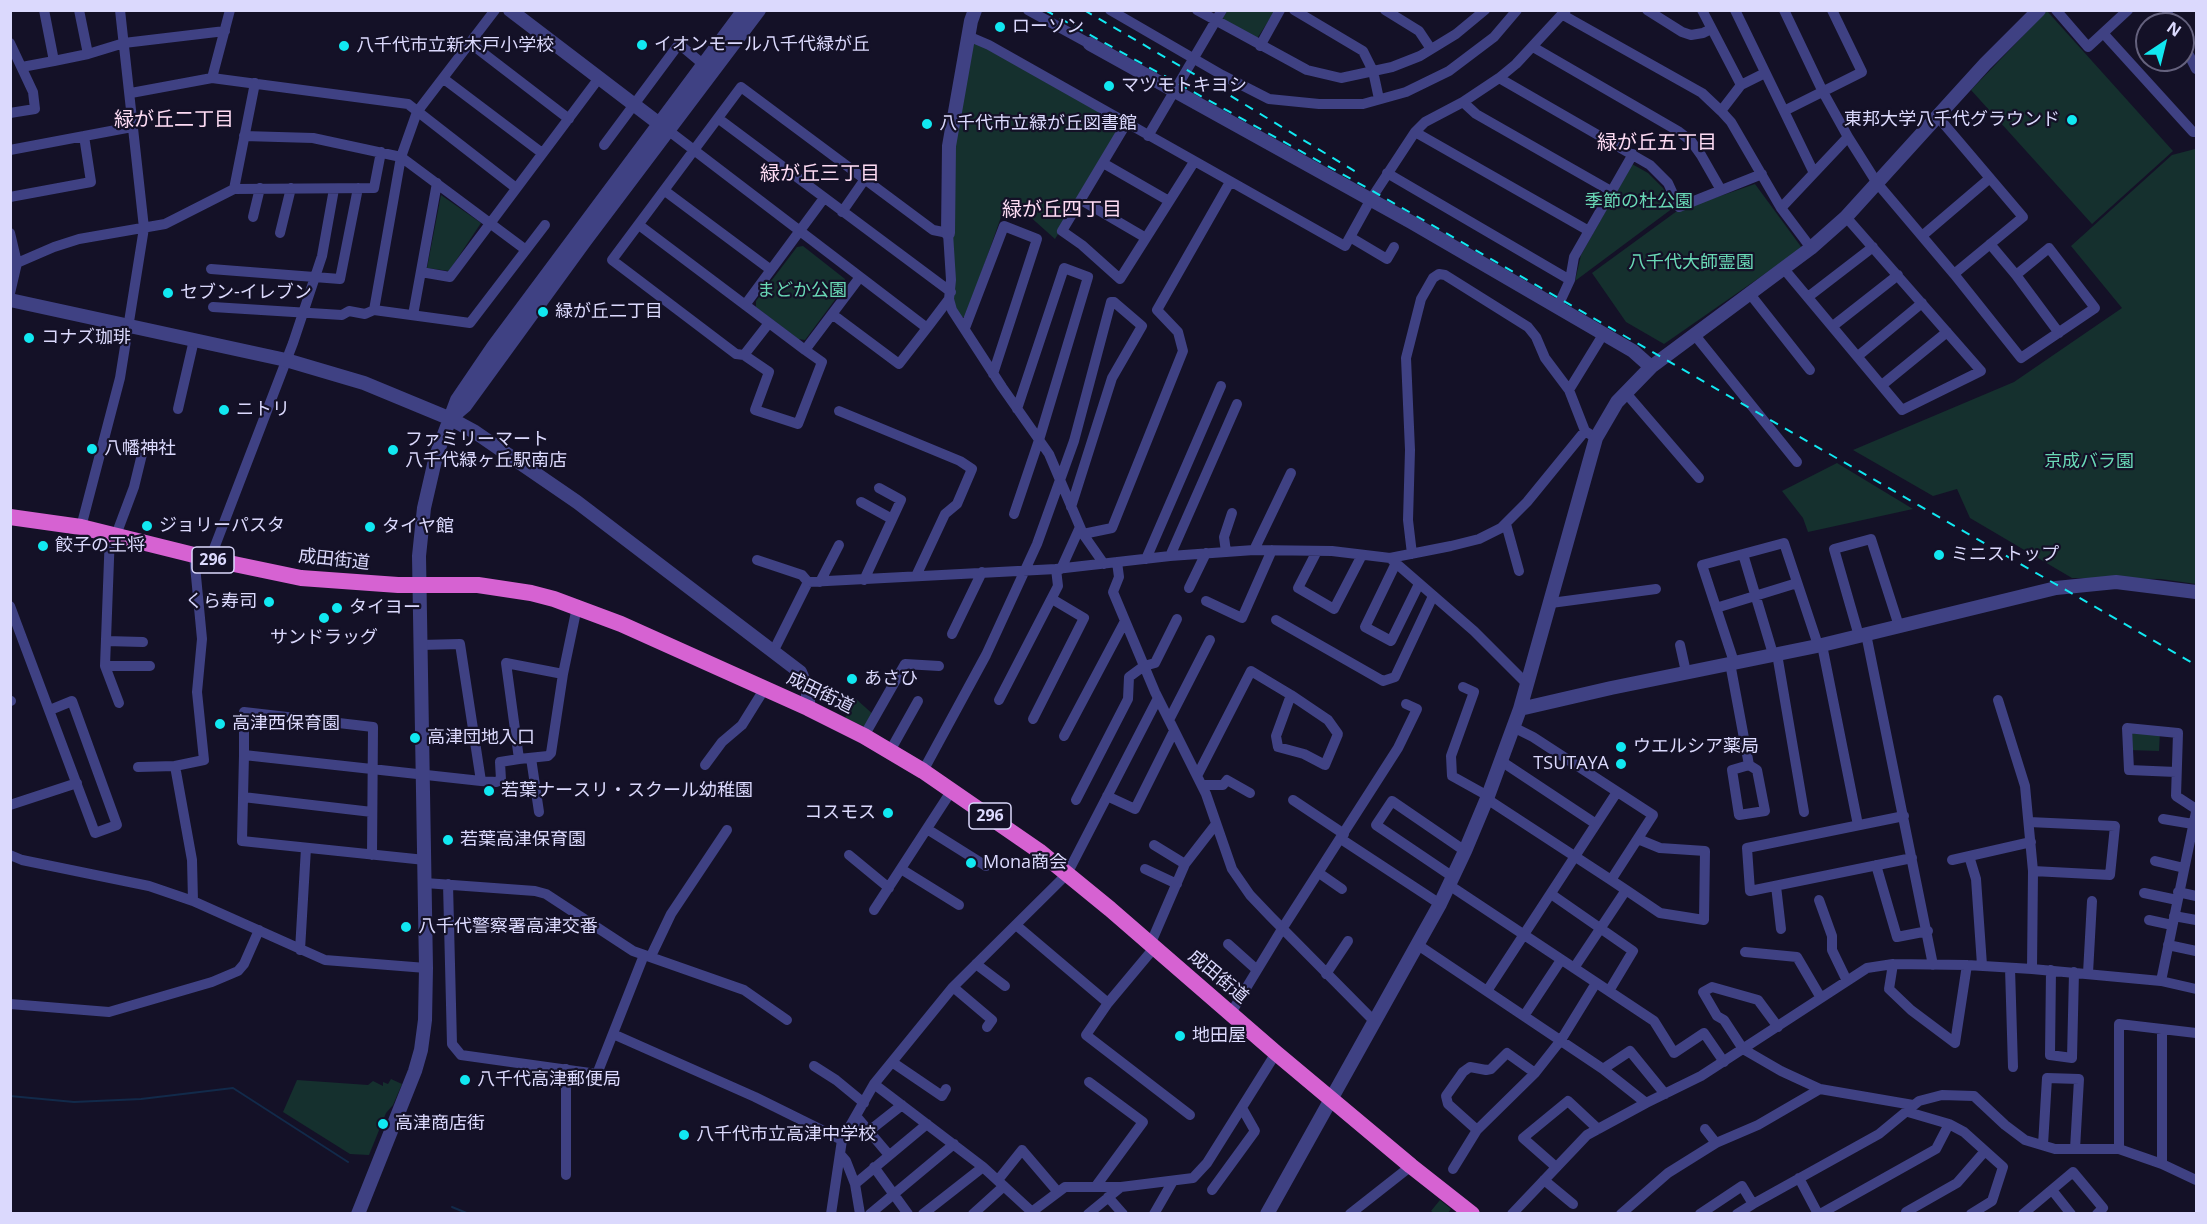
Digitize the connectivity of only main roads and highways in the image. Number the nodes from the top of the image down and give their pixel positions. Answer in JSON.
{"nodes":[{"id":1,"x":10,"y":517,"type":"edge"},
{"id":2,"x":1472,"y":1214,"type":"edge"}],
"edges":[{"from":1,"to":2,"type":"highway","name":"成田街道","number":"296"}]}
